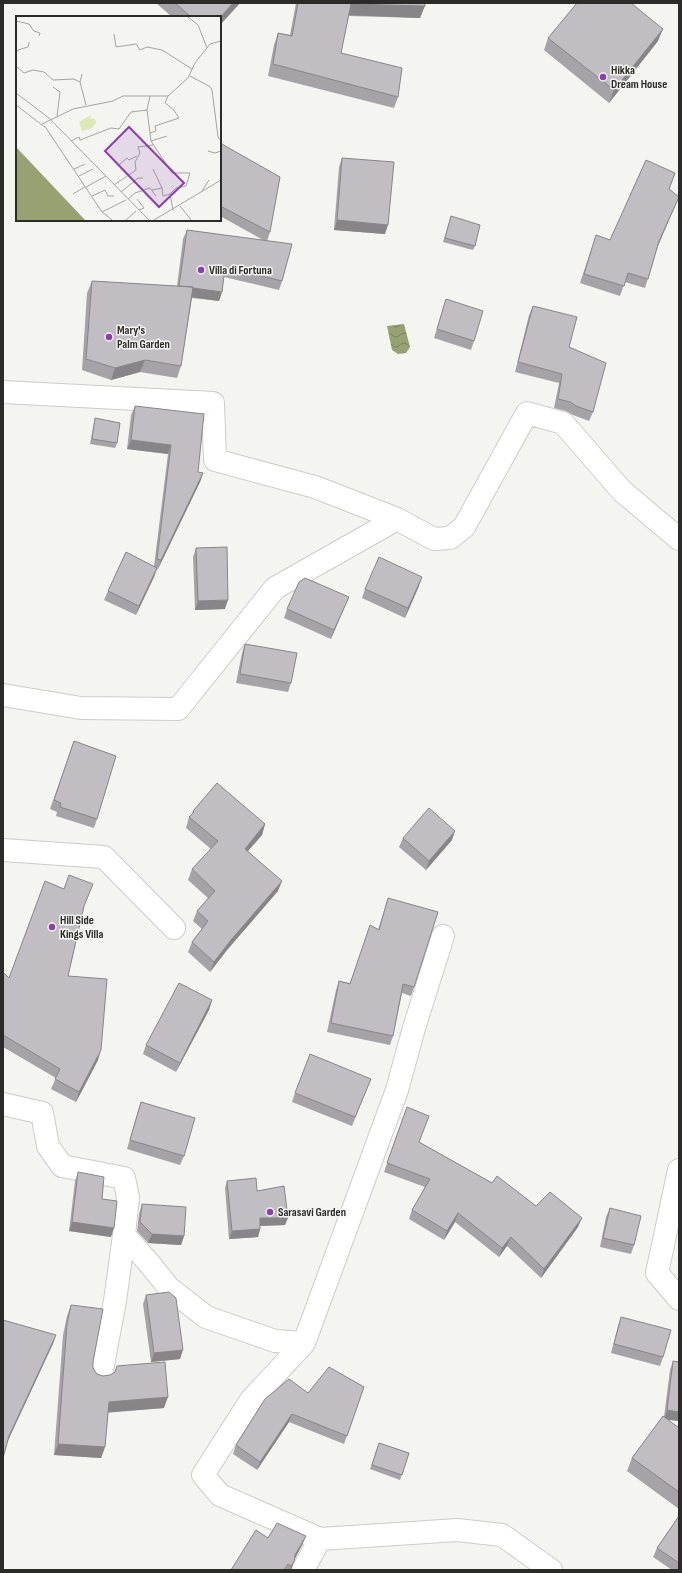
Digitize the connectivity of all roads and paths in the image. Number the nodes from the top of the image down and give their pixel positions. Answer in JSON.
{"nodes":[{"id":1,"x":3,"y":392,"type":"edge"},
{"id":2,"x":397,"y":519,"type":"junction"},
{"id":3,"x":679,"y":539,"type":"edge"},
{"id":4,"x":3,"y":695,"type":"edge"},
{"id":5,"x":3,"y":850,"type":"edge"},
{"id":6,"x":174,"y":928,"type":"dead end"},
{"id":7,"x":443,"y":936,"type":"dead end"},
{"id":8,"x":3,"y":1104,"type":"edge"},
{"id":9,"x":679,"y":1170,"type":"edge"},
{"id":10,"x":124,"y":1235,"type":"junction"},
{"id":11,"x":679,"y":1299,"type":"edge"},
{"id":12,"x":304,"y":1343,"type":"junction"},
{"id":13,"x":101,"y":1375,"type":"edge"},
{"id":14,"x":320,"y":1539,"type":"junction"},
{"id":15,"x":304,"y":1570,"type":"edge"},
{"id":16,"x":550,"y":1570,"type":"edge"}],
"edges":[{"from":1,"to":2,"type":"street"},
{"from":2,"to":3,"type":"street"},
{"from":2,"to":4,"type":"street"},
{"from":5,"to":6,"type":"street"},
{"from":7,"to":12,"type":"street"},
{"from":8,"to":10,"type":"street"},
{"from":9,"to":11,"type":"street"},
{"from":10,"to":12,"type":"street"},
{"from":10,"to":13,"type":"street"},
{"from":12,"to":14,"type":"street"},
{"from":14,"to":15,"type":"street"},
{"from":14,"to":16,"type":"street"}]}
